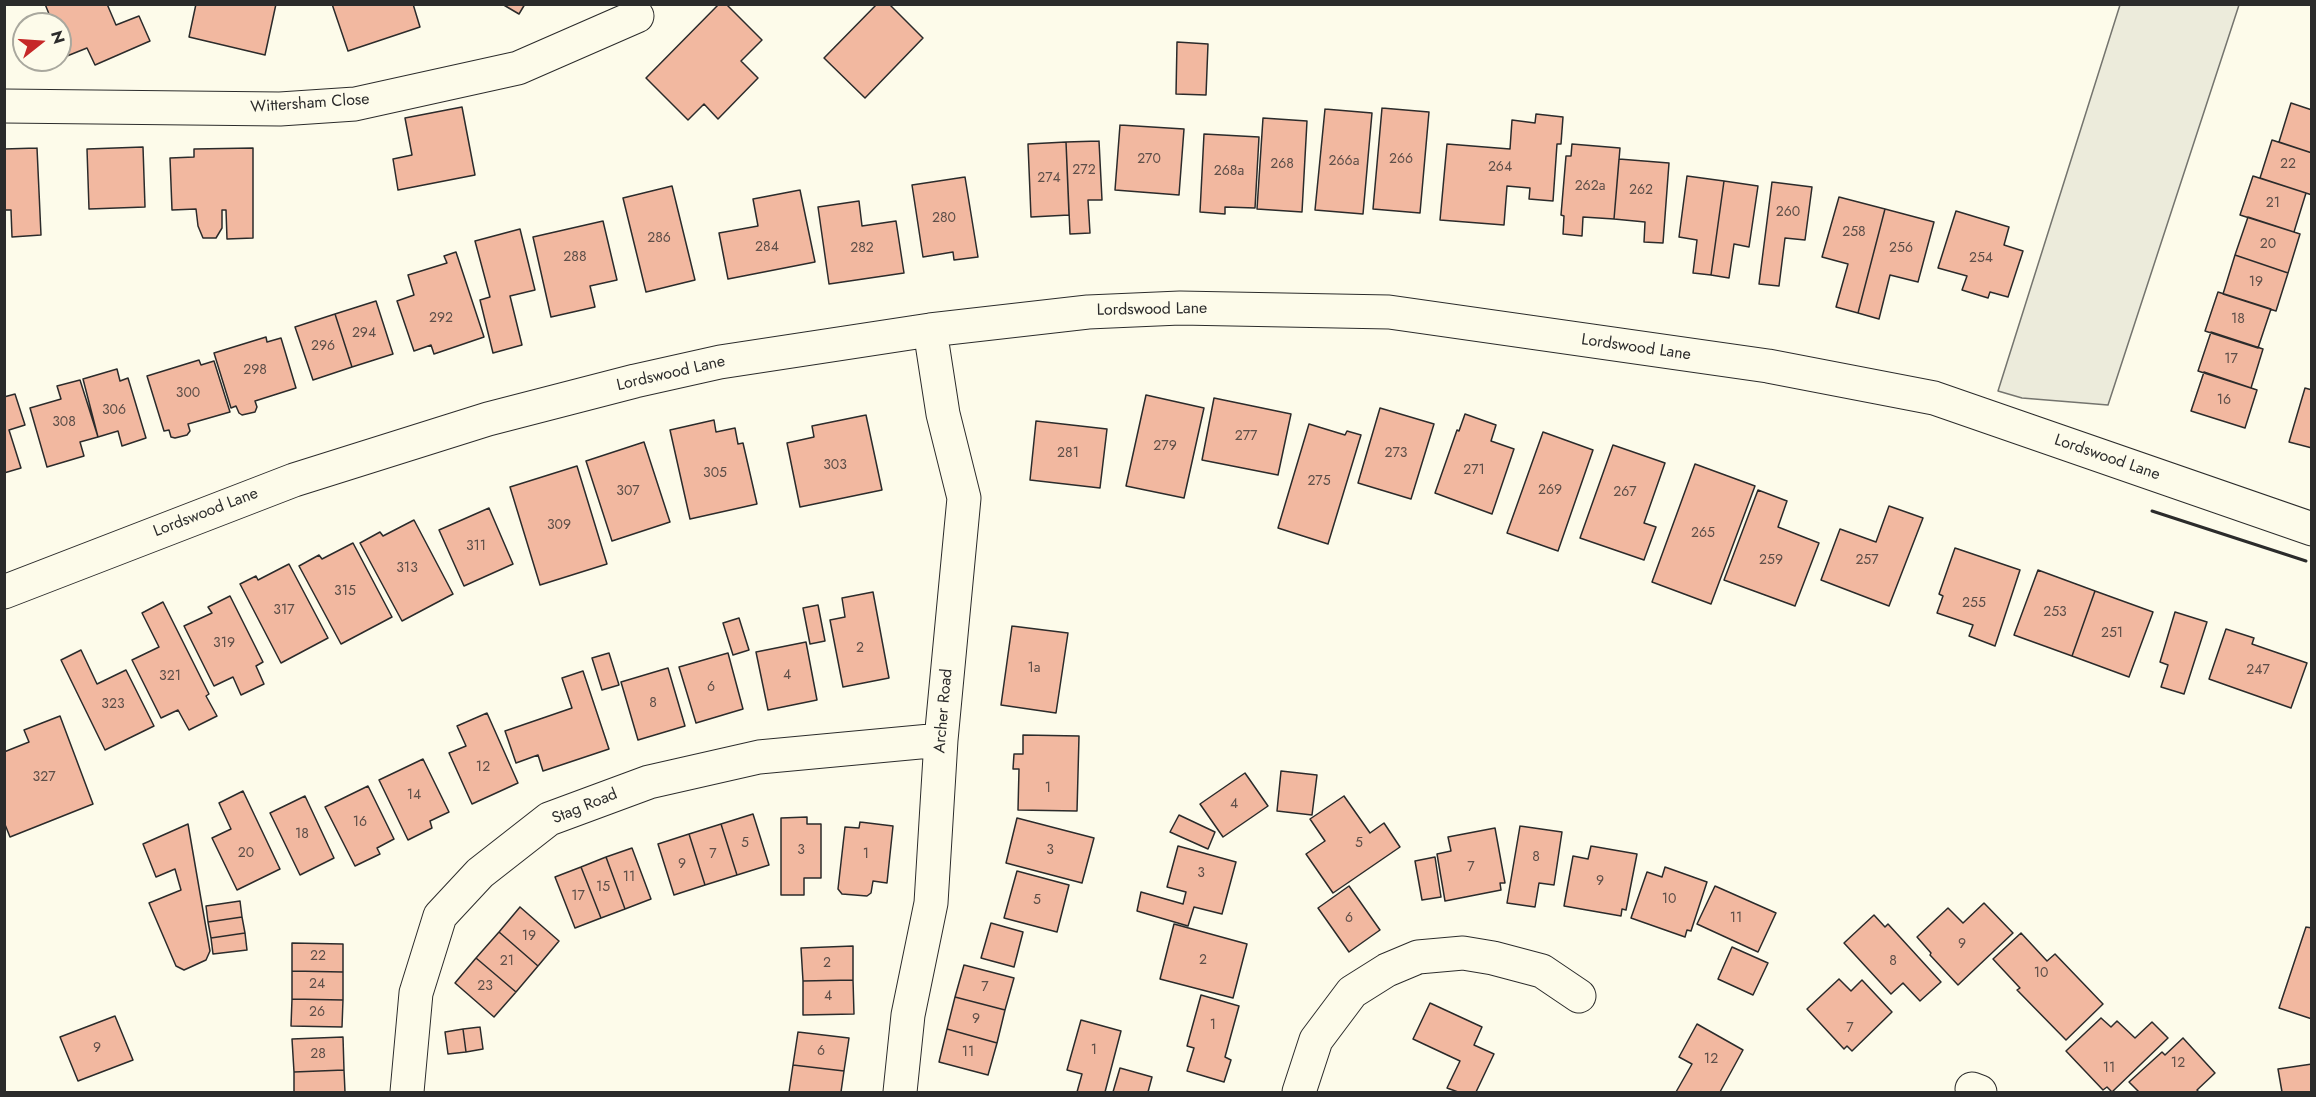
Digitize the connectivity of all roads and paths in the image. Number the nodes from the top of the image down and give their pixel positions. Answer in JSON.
{"nodes":[{"id":1,"x":637,"y":16,"type":"dead end"},
{"id":2,"x":4,"y":106,"type":"edge"},
{"id":3,"x":930,"y":330,"type":"junction"},
{"id":4,"x":2312,"y":529,"type":"edge"},
{"id":5,"x":4,"y":592,"type":"edge"},
{"id":6,"x":941,"y":740,"type":"junction"},
{"id":7,"x":1579,"y":996,"type":"dead end"},
{"id":8,"x":407,"y":1092,"type":"edge"},
{"id":9,"x":900,"y":1092,"type":"edge"},
{"id":10,"x":1299,"y":1092,"type":"edge"}],
"edges":[{"from":1,"to":2,"type":"street","name":"Wittersham Close"},
{"from":3,"to":4,"type":"street","name":"Lordswood Lane"},
{"from":3,"to":5,"type":"street","name":"Lordswood Lane"},
{"from":3,"to":6,"type":"street","name":"Archer Road"},
{"from":6,"to":8,"type":"street","name":"Stag Road"},
{"from":6,"to":9,"type":"street","name":"Archer Road"},
{"from":7,"to":10,"type":"street"}]}
